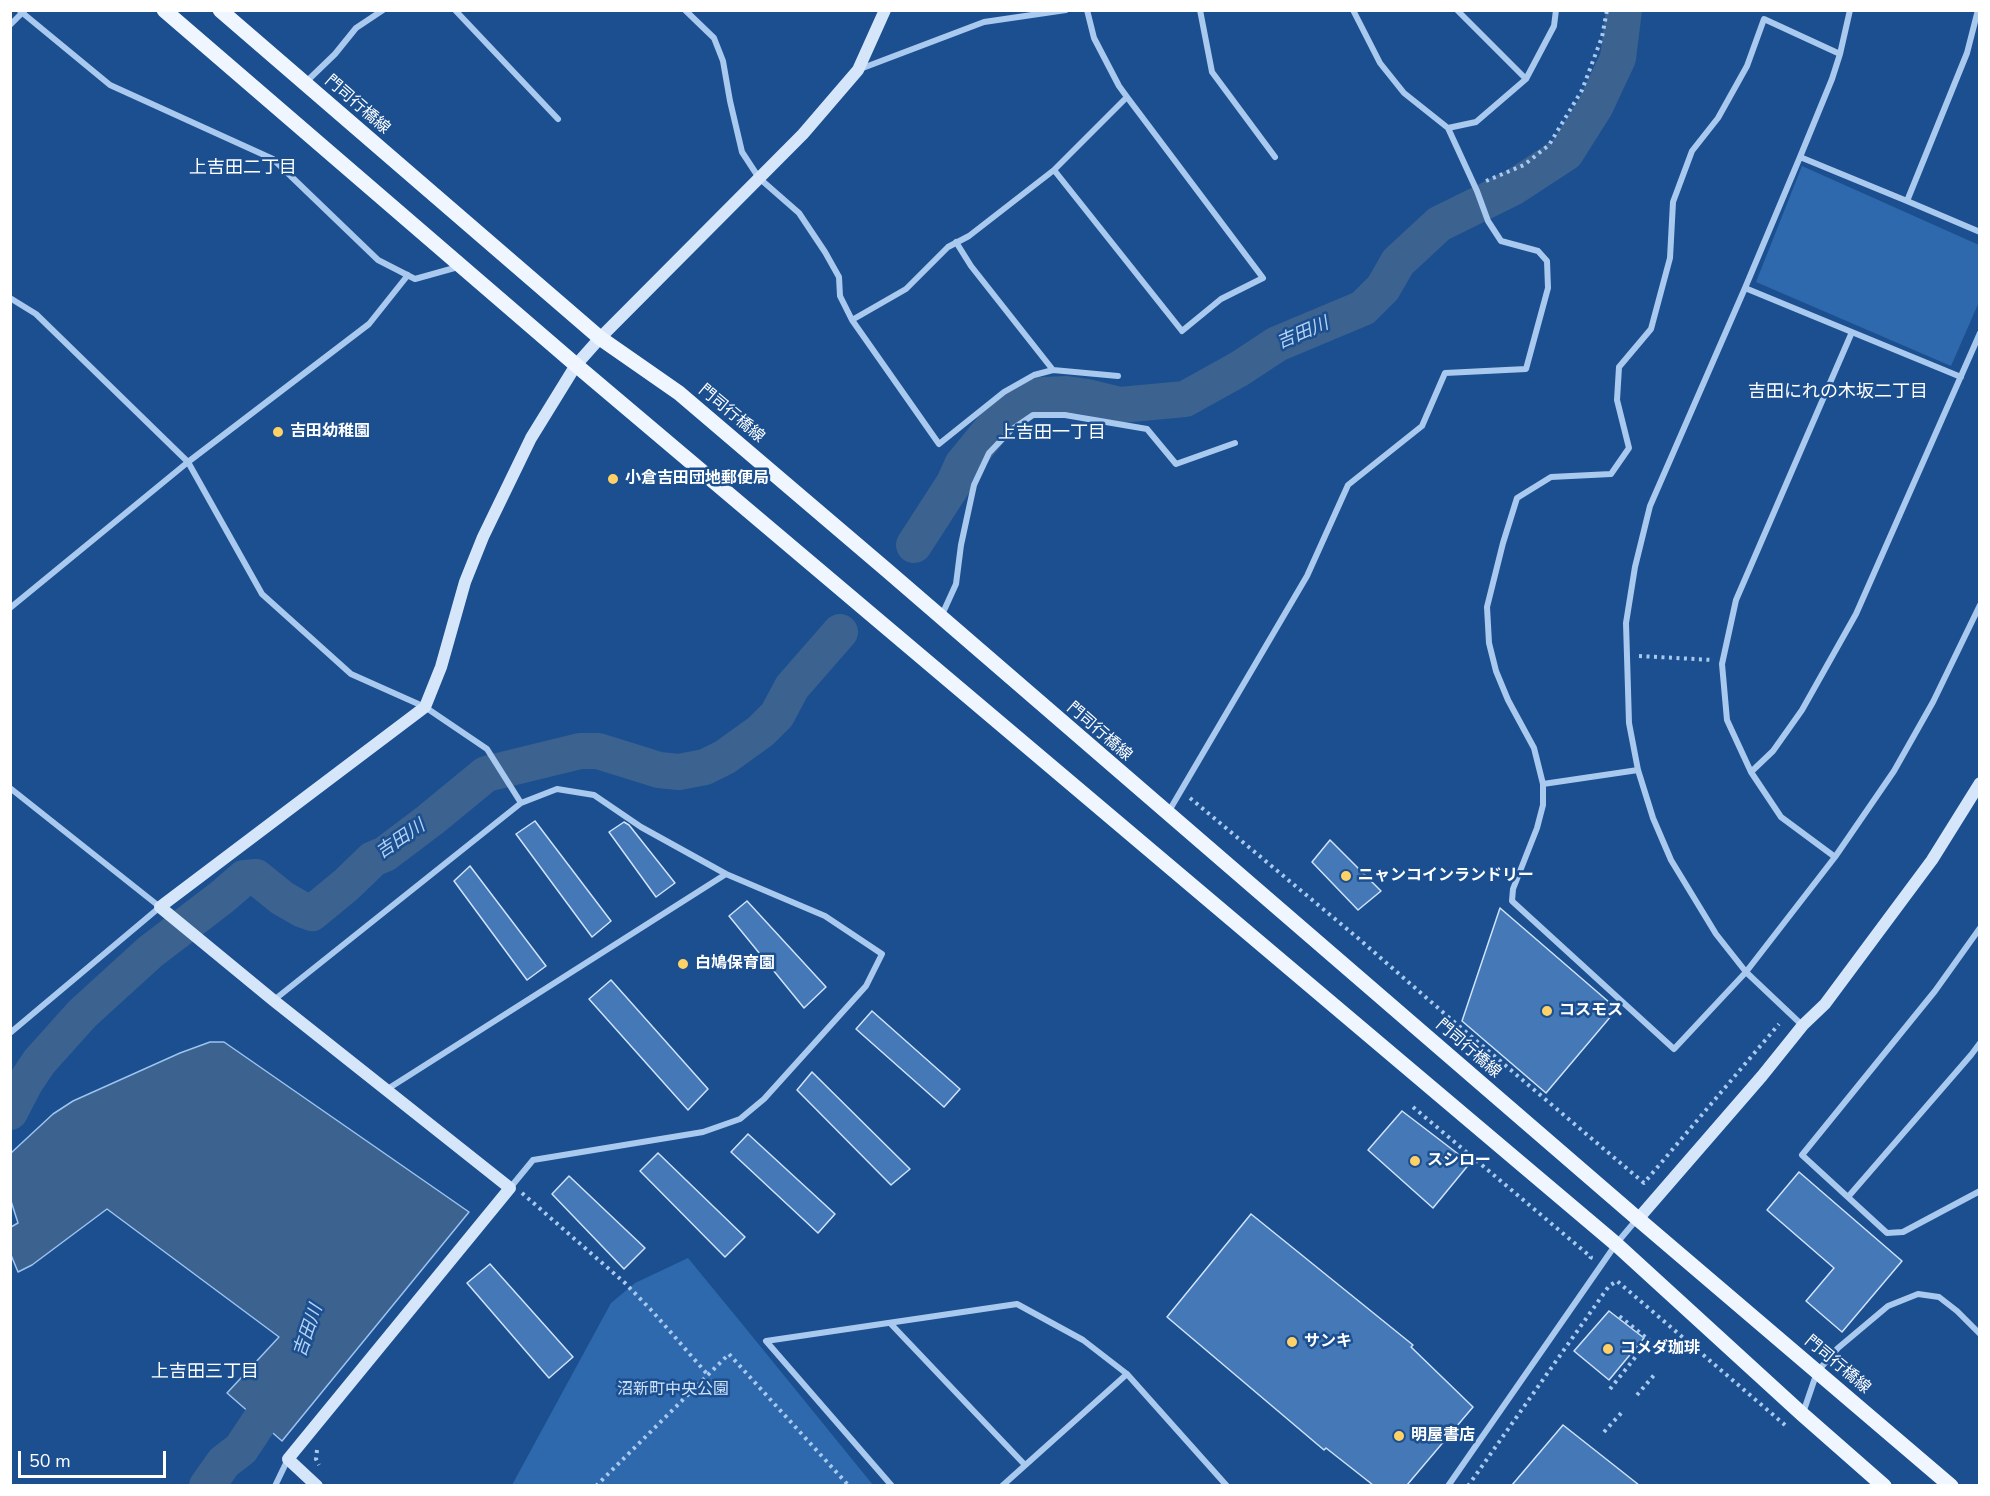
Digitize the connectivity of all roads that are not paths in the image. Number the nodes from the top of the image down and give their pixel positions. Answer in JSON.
{"nodes":[{"id":1,"x":164,"y":10,"type":"edge"},
{"id":2,"x":220,"y":10,"type":"edge"},
{"id":3,"x":383,"y":10,"type":"edge"},
{"id":4,"x":455,"y":10,"type":"edge"},
{"id":5,"x":685,"y":10,"type":"edge"},
{"id":6,"x":885,"y":10,"type":"edge"},
{"id":7,"x":1066,"y":10,"type":"edge"},
{"id":8,"x":1087,"y":10,"type":"edge"},
{"id":9,"x":1200,"y":10,"type":"edge"},
{"id":10,"x":1353,"y":10,"type":"edge"},
{"id":11,"x":1457,"y":10,"type":"edge"},
{"id":12,"x":1556,"y":10,"type":"edge"},
{"id":13,"x":1851,"y":10,"type":"edge"},
{"id":14,"x":1978,"y":10,"type":"edge"},
{"id":15,"x":22,"y":12,"type":"edge"},
{"id":16,"x":10,"y":25,"type":"edge"},
{"id":17,"x":1840,"y":54,"type":"junction"},
{"id":18,"x":858,"y":70,"type":"junction"},
{"id":19,"x":1526,"y":79,"type":"junction"},
{"id":20,"x":304,"y":83,"type":"junction"},
{"id":21,"x":1127,"y":97,"type":"junction"},
{"id":22,"x":558,"y":119,"type":"dead end"},
{"id":23,"x":1448,"y":128,"type":"junction"},
{"id":24,"x":1275,"y":157,"type":"dead end"},
{"id":25,"x":1800,"y":157,"type":"junction"},
{"id":26,"x":1053,"y":170,"type":"junction"},
{"id":27,"x":759,"y":178,"type":"junction"},
{"id":28,"x":1907,"y":201,"type":"junction"},
{"id":29,"x":1980,"y":232,"type":"edge"},
{"id":30,"x":956,"y":242,"type":"junction"},
{"id":31,"x":461,"y":266,"type":"junction"},
{"id":32,"x":408,"y":275,"type":"junction"},
{"id":33,"x":1745,"y":288,"type":"junction"},
{"id":34,"x":10,"y":298,"type":"edge"},
{"id":35,"x":852,"y":320,"type":"junction"},
{"id":36,"x":1852,"y":332,"type":"junction"},
{"id":37,"x":1980,"y":333,"type":"edge"},
{"id":38,"x":600,"y":338,"type":"junction"},
{"id":39,"x":576,"y":365,"type":"junction"},
{"id":40,"x":1053,"y":370,"type":"junction"},
{"id":41,"x":1118,"y":376,"type":"dead end"},
{"id":42,"x":1961,"y":377,"type":"junction"},
{"id":43,"x":1235,"y":443,"type":"dead end"},
{"id":44,"x":188,"y":462,"type":"junction"},
{"id":45,"x":1980,"y":605,"type":"edge"},
{"id":46,"x":10,"y":608,"type":"edge"},
{"id":47,"x":941,"y":618,"type":"junction"},
{"id":48,"x":425,"y":707,"type":"junction"},
{"id":49,"x":1638,"y":770,"type":"junction"},
{"id":50,"x":1751,"y":772,"type":"junction"},
{"id":51,"x":1980,"y":783,"type":"edge"},
{"id":52,"x":1543,"y":784,"type":"junction"},
{"id":53,"x":10,"y":788,"type":"edge"},
{"id":54,"x":521,"y":803,"type":"junction"},
{"id":55,"x":1167,"y":814,"type":"junction"},
{"id":56,"x":1835,"y":857,"type":"junction"},
{"id":57,"x":726,"y":874,"type":"junction"},
{"id":58,"x":160,"y":907,"type":"junction"},
{"id":59,"x":1980,"y":928,"type":"edge"},
{"id":60,"x":1746,"y":972,"type":"junction"},
{"id":61,"x":273,"y":1000,"type":"junction"},
{"id":62,"x":1803,"y":1025,"type":"junction"},
{"id":63,"x":10,"y":1033,"type":"edge"},
{"id":64,"x":1980,"y":1043,"type":"edge"},
{"id":65,"x":386,"y":1090,"type":"junction"},
{"id":66,"x":510,"y":1188,"type":"junction"},
{"id":67,"x":1980,"y":1191,"type":"edge"},
{"id":68,"x":1848,"y":1197,"type":"junction"},
{"id":69,"x":1638,"y":1219,"type":"junction"},
{"id":70,"x":1616,"y":1244,"type":"junction"},
{"id":71,"x":890,"y":1323,"type":"junction"},
{"id":72,"x":1980,"y":1334,"type":"edge"},
{"id":73,"x":1817,"y":1372,"type":"junction"},
{"id":74,"x":1127,"y":1374,"type":"junction"},
{"id":75,"x":1802,"y":1414,"type":"junction"},
{"id":76,"x":288,"y":1459,"type":"junction"},
{"id":77,"x":1025,"y":1465,"type":"junction"},
{"id":78,"x":275,"y":1485,"type":"edge"},
{"id":79,"x":317,"y":1485,"type":"edge"},
{"id":80,"x":892,"y":1485,"type":"edge"},
{"id":81,"x":1002,"y":1485,"type":"edge"},
{"id":82,"x":1227,"y":1485,"type":"edge"},
{"id":83,"x":1448,"y":1485,"type":"edge"},
{"id":84,"x":1884,"y":1485,"type":"edge"},
{"id":85,"x":1951,"y":1485,"type":"edge"}],
"edges":[{"from":1,"to":31,"type":"main road"},
{"from":2,"to":20,"type":"main road","name":"門司行橋線"},
{"from":3,"to":20,"type":"street"},
{"from":4,"to":22,"type":"street"},
{"from":5,"to":27,"type":"street"},
{"from":6,"to":18,"type":"street"},
{"from":7,"to":18,"type":"street"},
{"from":8,"to":21,"type":"street"},
{"from":9,"to":24,"type":"street"},
{"from":10,"to":23,"type":"street"},
{"from":11,"to":19,"type":"street"},
{"from":12,"to":19,"type":"street"},
{"from":13,"to":17,"type":"street"},
{"from":14,"to":28,"type":"street"},
{"from":15,"to":16,"type":"street"},
{"from":15,"to":32,"type":"street"},
{"from":17,"to":25,"type":"street"},
{"from":17,"to":52,"type":"street"},
{"from":18,"to":27,"type":"street"},
{"from":19,"to":23,"type":"street"},
{"from":20,"to":38,"type":"main road","name":"門司行橋線"},
{"from":21,"to":26,"type":"street"},
{"from":21,"to":26,"type":"street"},
{"from":23,"to":55,"type":"street"},
{"from":25,"to":28,"type":"street"},
{"from":25,"to":33,"type":"street"},
{"from":26,"to":30,"type":"street"},
{"from":27,"to":35,"type":"street"},
{"from":27,"to":38,"type":"street"},
{"from":28,"to":29,"type":"street"},
{"from":30,"to":35,"type":"street"},
{"from":30,"to":40,"type":"street"},
{"from":31,"to":32,"type":"street"},
{"from":31,"to":39,"type":"main road"},
{"from":32,"to":44,"type":"street"},
{"from":33,"to":36,"type":"street"},
{"from":33,"to":49,"type":"street"},
{"from":34,"to":44,"type":"street"},
{"from":35,"to":40,"type":"street"},
{"from":36,"to":42,"type":"street"},
{"from":36,"to":50,"type":"street"},
{"from":37,"to":42,"type":"street"},
{"from":38,"to":39,"type":"street"},
{"from":38,"to":47,"type":"main road","name":"門司行橋線"},
{"from":39,"to":48,"type":"street"},
{"from":39,"to":70,"type":"main road"},
{"from":40,"to":41,"type":"street"},
{"from":42,"to":50,"type":"street"},
{"from":43,"to":47,"type":"street"},
{"from":44,"to":46,"type":"street"},
{"from":44,"to":48,"type":"street"},
{"from":45,"to":56,"type":"street"},
{"from":47,"to":55,"type":"main road","name":"門司行橋線"},
{"from":48,"to":54,"type":"street"},
{"from":48,"to":58,"type":"street"},
{"from":49,"to":52,"type":"street"},
{"from":49,"to":60,"type":"street"},
{"from":50,"to":56,"type":"street"},
{"from":51,"to":62,"type":"street"},
{"from":52,"to":60,"type":"street"},
{"from":53,"to":58,"type":"street"},
{"from":54,"to":57,"type":"street"},
{"from":54,"to":61,"type":"street"},
{"from":55,"to":69,"type":"main road","name":"門司行橋線"},
{"from":56,"to":60,"type":"street"},
{"from":57,"to":65,"type":"street"},
{"from":57,"to":66,"type":"street"},
{"from":58,"to":61,"type":"street"},
{"from":58,"to":63,"type":"street"},
{"from":59,"to":68,"type":"street"},
{"from":60,"to":62,"type":"street"},
{"from":61,"to":65,"type":"street"},
{"from":62,"to":69,"type":"street"},
{"from":64,"to":68,"type":"street"},
{"from":65,"to":66,"type":"street"},
{"from":66,"to":76,"type":"street"},
{"from":67,"to":68,"type":"street"},
{"from":69,"to":70,"type":"street"},
{"from":69,"to":73,"type":"main road","name":"門司行橋線"},
{"from":70,"to":75,"type":"main road"},
{"from":70,"to":83,"type":"street"},
{"from":71,"to":74,"type":"street"},
{"from":71,"to":77,"type":"street"},
{"from":71,"to":80,"type":"street"},
{"from":72,"to":73,"type":"street"},
{"from":73,"to":75,"type":"street"},
{"from":73,"to":85,"type":"main road","name":"門司行橋線"},
{"from":74,"to":77,"type":"street"},
{"from":74,"to":82,"type":"street"},
{"from":75,"to":84,"type":"main road"},
{"from":76,"to":78,"type":"street"},
{"from":76,"to":79,"type":"street"},
{"from":77,"to":81,"type":"street"}]}
